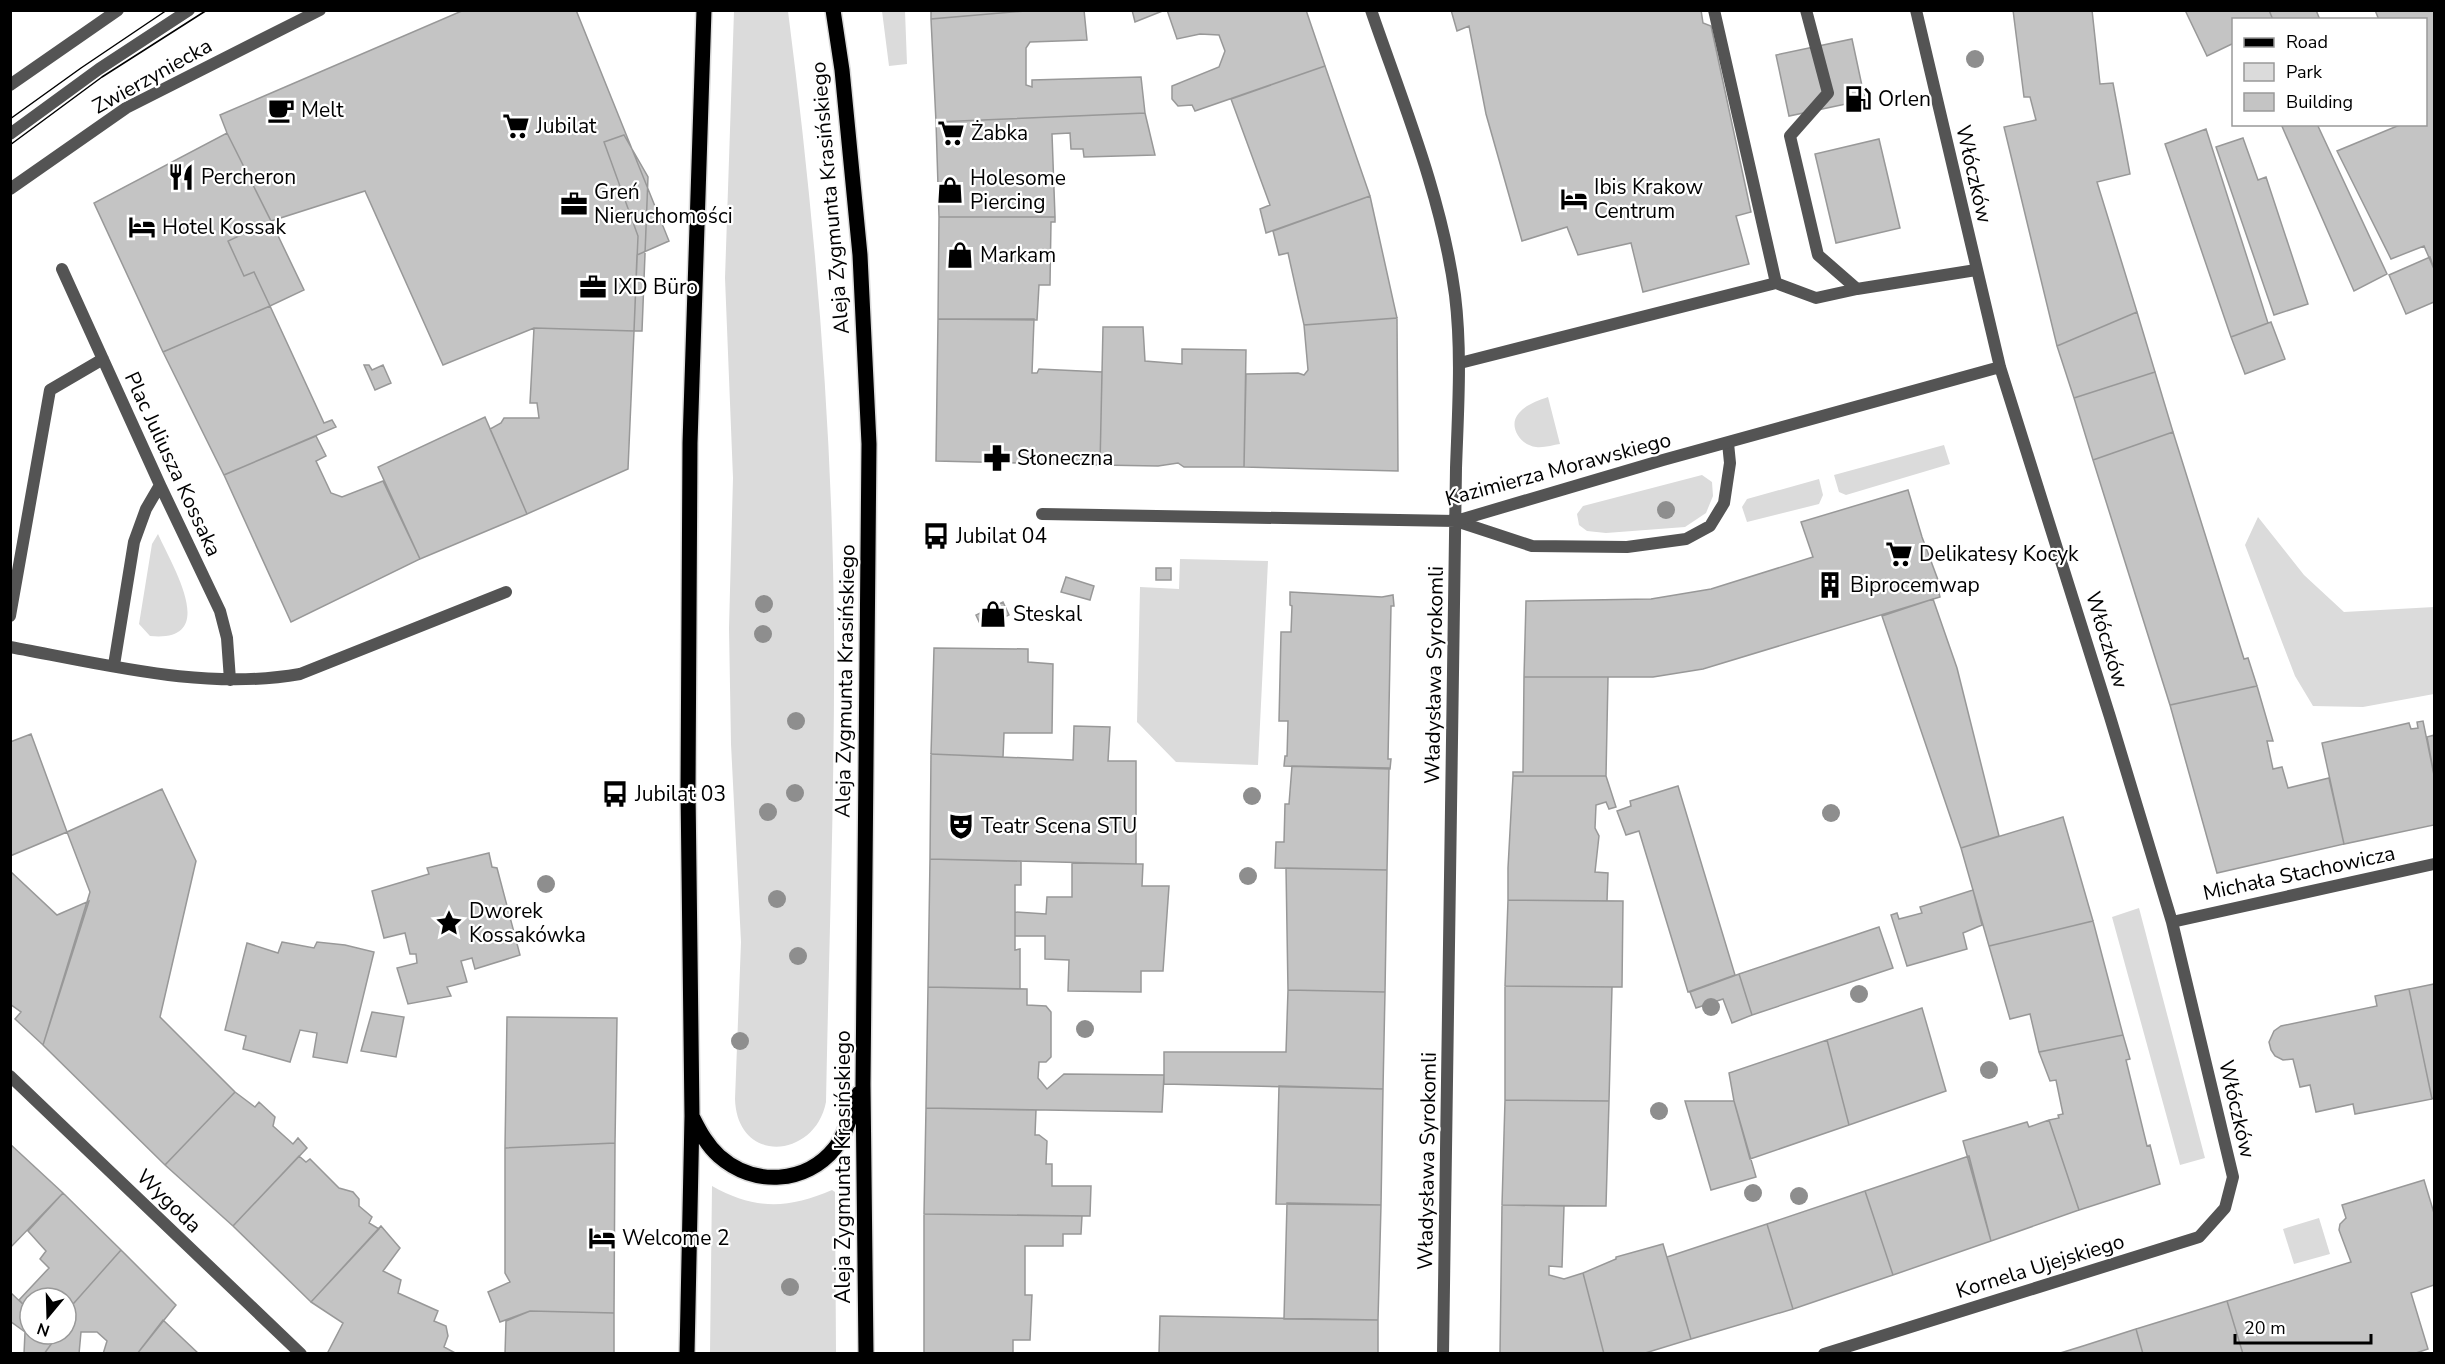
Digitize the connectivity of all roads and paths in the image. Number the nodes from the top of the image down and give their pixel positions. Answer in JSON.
{"nodes":[{"id":1,"x":118,"y":10,"type":"edge"},
{"id":2,"x":189,"y":10,"type":"edge"},
{"id":3,"x":320,"y":10,"type":"edge"},
{"id":4,"x":704,"y":10,"type":"edge"},
{"id":5,"x":833,"y":10,"type":"edge"},
{"id":6,"x":1371,"y":10,"type":"edge"},
{"id":7,"x":1714,"y":10,"type":"edge"},
{"id":8,"x":1806,"y":10,"type":"edge"},
{"id":9,"x":1916,"y":10,"type":"edge"},
{"id":10,"x":10,"y":85,"type":"edge"},
{"id":11,"x":10,"y":134,"type":"edge"},
{"id":12,"x":10,"y":189,"type":"edge"},
{"id":13,"x":62,"y":269,"type":"dead end"},
{"id":14,"x":1976,"y":270,"type":"junction"},
{"id":15,"x":1776,"y":283,"type":"junction"},
{"id":16,"x":1857,"y":289,"type":"junction"},
{"id":17,"x":103,"y":359,"type":"junction"},
{"id":18,"x":1460,"y":363,"type":"junction"},
{"id":19,"x":2000,"y":367,"type":"junction"},
{"id":20,"x":1728,"y":443,"type":"junction"},
{"id":21,"x":160,"y":484,"type":"junction"},
{"id":22,"x":1042,"y":514,"type":"dead end"},
{"id":23,"x":1456,"y":522,"type":"junction"},
{"id":24,"x":506,"y":592,"type":"dead end"},
{"id":25,"x":10,"y":616,"type":"edge"},
{"id":26,"x":10,"y":647,"type":"edge"},
{"id":27,"x":114,"y":665,"type":"junction"},
{"id":28,"x":230,"y":680,"type":"junction"},
{"id":29,"x":2434,"y":864,"type":"edge"},
{"id":30,"x":2172,"y":922,"type":"junction"},
{"id":31,"x":10,"y":1076,"type":"edge"},
{"id":32,"x":863,"y":1084,"type":"junction"},
{"id":33,"x":692,"y":1116,"type":"junction"},
{"id":34,"x":2233,"y":1177,"type":"joint"},
{"id":35,"x":301,"y":1353,"type":"edge"},
{"id":36,"x":687,"y":1353,"type":"edge"},
{"id":37,"x":866,"y":1353,"type":"edge"},
{"id":38,"x":1443,"y":1353,"type":"edge"},
{"id":39,"x":1824,"y":1353,"type":"edge"}],
"edges":[{"from":1,"to":10,"type":"street"},
{"from":2,"to":11,"type":"street"},
{"from":3,"to":12,"type":"street","name":"Zwierzyniecka"},
{"from":4,"to":33,"type":"main road"},
{"from":5,"to":32,"type":"main road","name":"Aleja Zygmunta Krasińskiego"},
{"from":6,"to":18,"type":"street","name":"Władysława Syrokomli"},
{"from":7,"to":15,"type":"street"},
{"from":8,"to":16,"type":"street"},
{"from":9,"to":14,"type":"street","name":"Włóczków"},
{"from":13,"to":17,"type":"street","name":"Plac Juliusza Kossaka"},
{"from":14,"to":16,"type":"street"},
{"from":14,"to":19,"type":"street","name":"Włóczków"},
{"from":15,"to":16,"type":"street"},
{"from":15,"to":18,"type":"street"},
{"from":17,"to":21,"type":"street","name":"Plac Juliusza Kossaka"},
{"from":17,"to":25,"type":"street"},
{"from":18,"to":23,"type":"street","name":"Władysława Syrokomli"},
{"from":19,"to":20,"type":"street","name":"Kazimierza Morawskiego"},
{"from":19,"to":30,"type":"street","name":"Włóczków"},
{"from":20,"to":23,"type":"street","name":"Kazimierza Morawskiego"},
{"from":20,"to":23,"type":"street"},
{"from":21,"to":27,"type":"street"},
{"from":21,"to":28,"type":"street","name":"Plac Juliusza Kossaka"},
{"from":22,"to":23,"type":"street","name":"Kazimierza Morawskiego"},
{"from":23,"to":38,"type":"street","name":"Władysława Syrokomli"},
{"from":24,"to":28,"type":"street"},
{"from":26,"to":27,"type":"street"},
{"from":27,"to":28,"type":"street"},
{"from":29,"to":30,"type":"street","name":"Michała Stachowicza"},
{"from":30,"to":34,"type":"street","name":"Włóczków"},
{"from":31,"to":35,"type":"street","name":"Wygoda"},
{"from":32,"to":33,"type":"main road"},
{"from":32,"to":37,"type":"main road","name":"Aleja Zygmunta Krasińskiego"},
{"from":33,"to":36,"type":"main road"},
{"from":34,"to":39,"type":"street","name":"Kornela Ujejskiego"}]}
